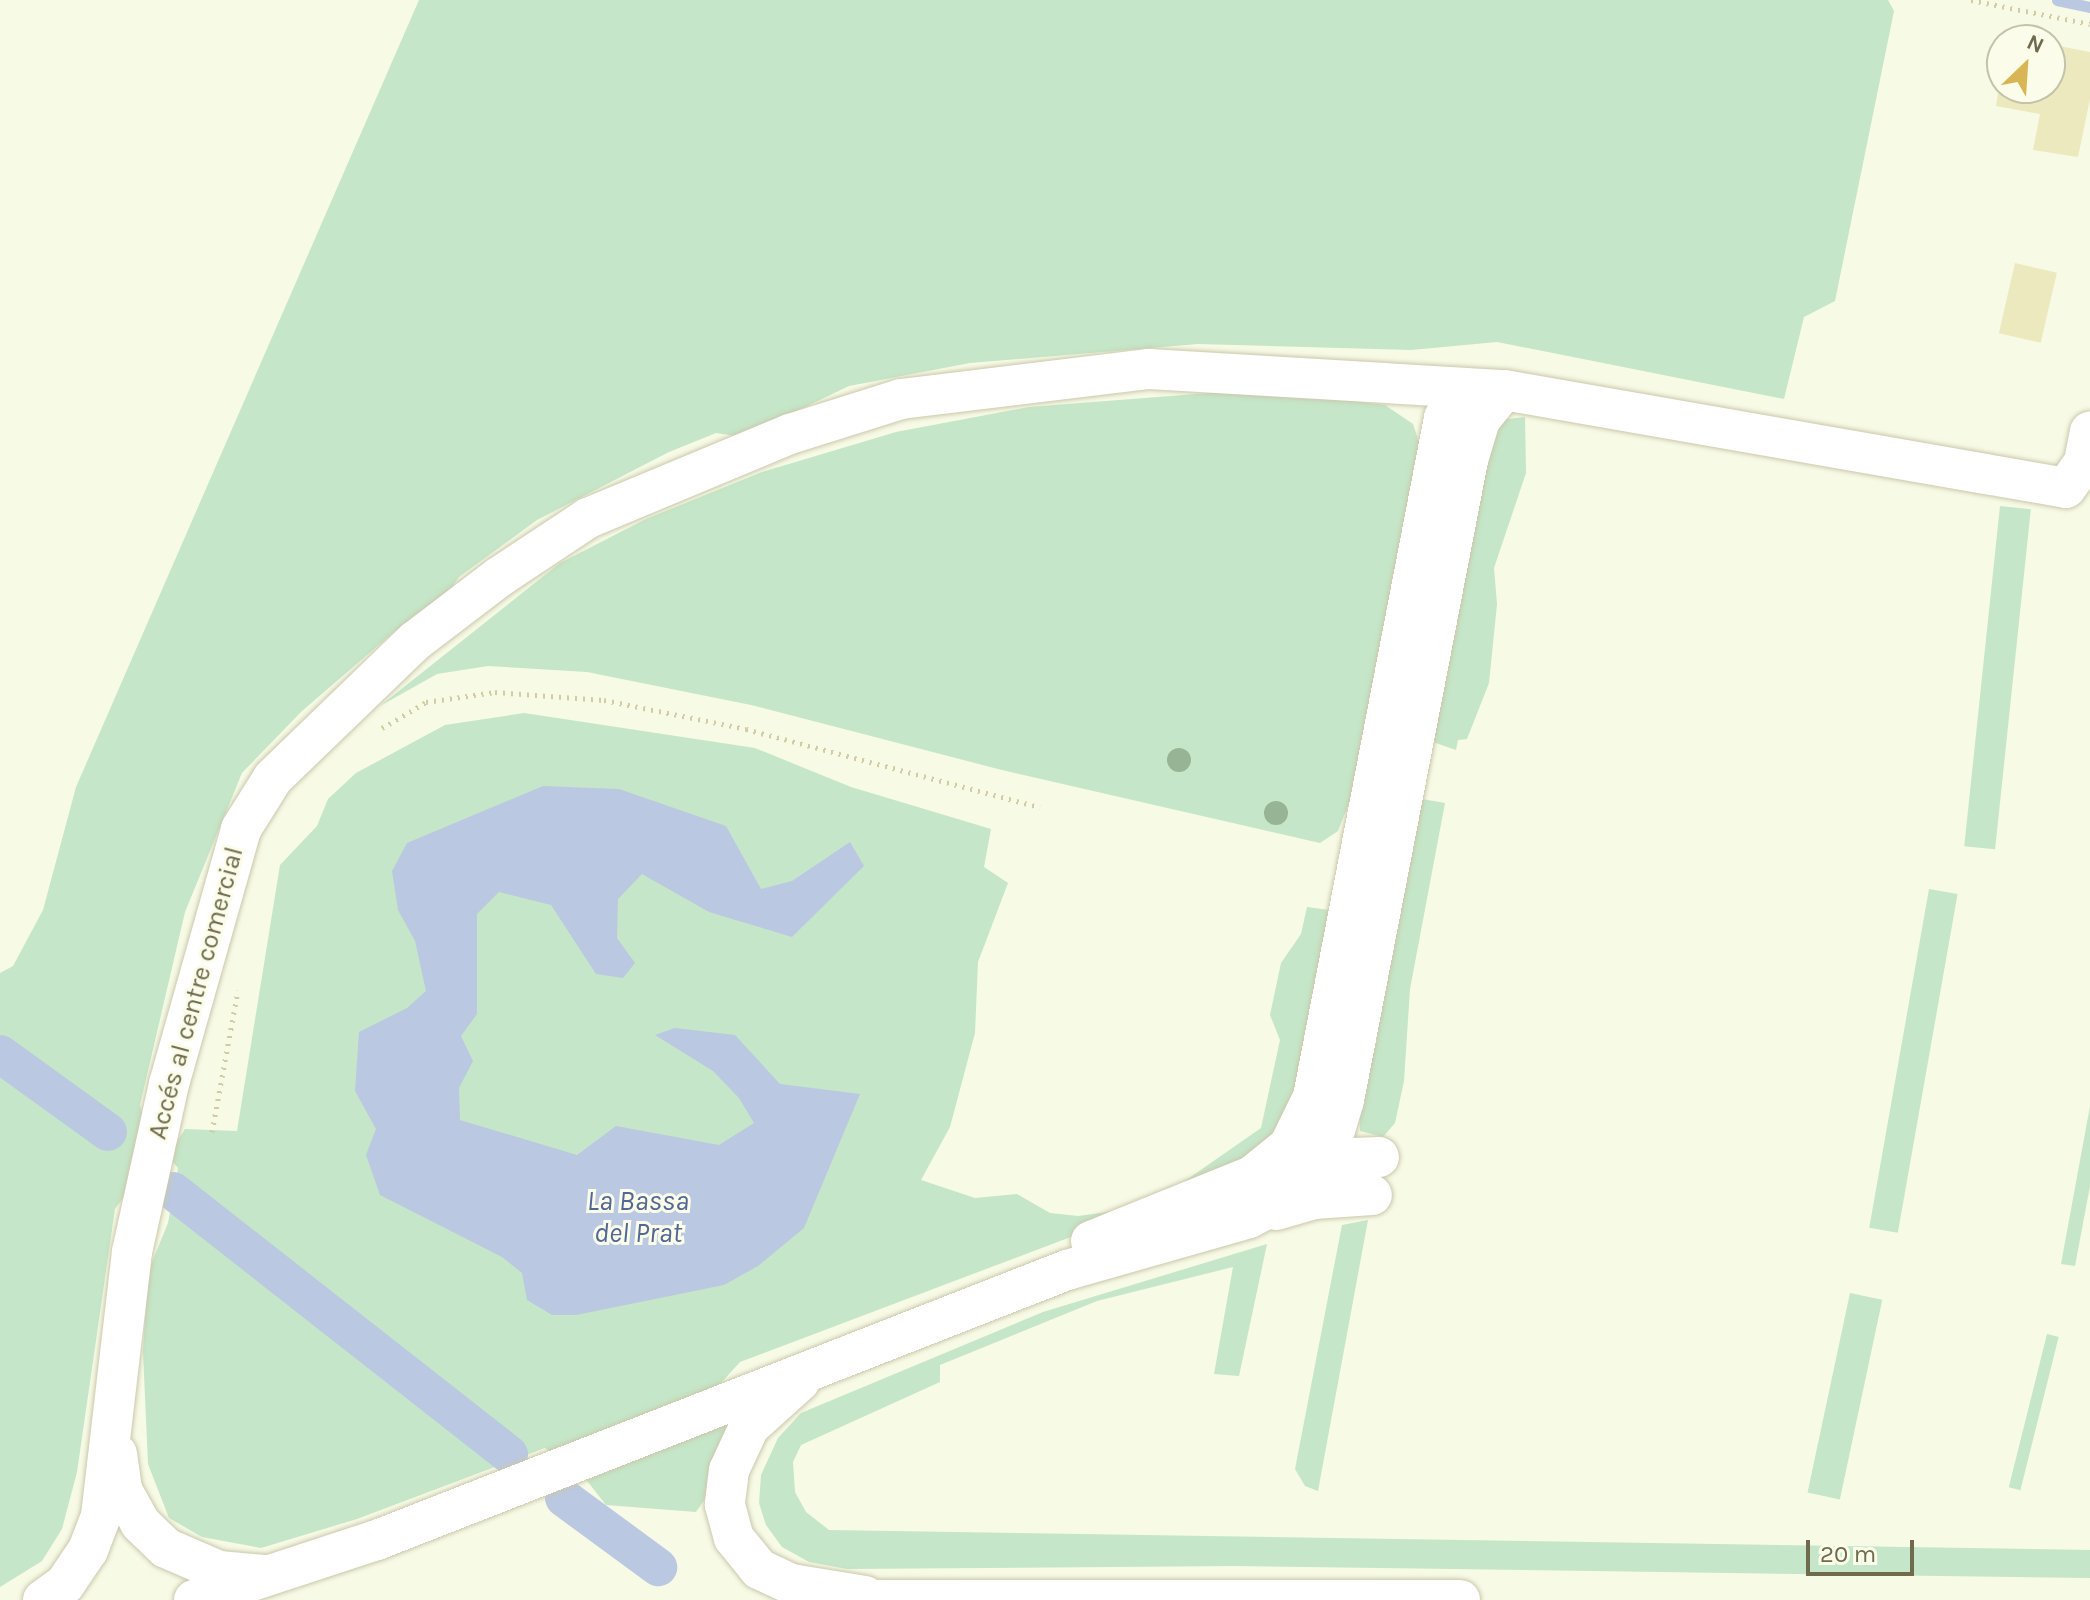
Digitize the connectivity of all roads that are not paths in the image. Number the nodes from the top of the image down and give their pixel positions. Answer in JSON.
{"nodes":[{"id":1,"x":1504,"y":390,"type":"junction"},
{"id":2,"x":1461,"y":391,"type":"junction"},
{"id":3,"x":2090,"y":432,"type":"edge"},
{"id":4,"x":1327,"y":1157,"type":"junction"},
{"id":5,"x":1379,"y":1157,"type":"dead end"},
{"id":6,"x":1252,"y":1176,"type":"junction"},
{"id":7,"x":1372,"y":1195,"type":"dead end"},
{"id":8,"x":1249,"y":1218,"type":"junction"},
{"id":9,"x":1067,"y":1270,"type":"junction"},
{"id":10,"x":821,"y":1363,"type":"junction"},
{"id":11,"x":112,"y":1419,"type":"junction"},
{"id":12,"x":274,"y":1576,"type":"junction"},
{"id":13,"x":855,"y":1598,"type":"edge"},
{"id":14,"x":43,"y":1600,"type":"edge"},
{"id":15,"x":88,"y":1600,"type":"edge"},
{"id":16,"x":194,"y":1600,"type":"edge"},
{"id":17,"x":1460,"y":1600,"type":"edge"}],
"edges":[{"from":1,"to":2,"type":"street","name":"Accés al centre comercial"},
{"from":1,"to":3,"type":"street","name":"Accés al centre comercial"},
{"from":1,"to":4,"type":"street"},
{"from":2,"to":6,"type":"street"},
{"from":2,"to":11,"type":"street","name":"Accés al centre comercial"},
{"from":4,"to":5,"type":"street"},
{"from":4,"to":6,"type":"street"},
{"from":4,"to":8,"type":"street"},
{"from":6,"to":9,"type":"street"},
{"from":7,"to":8,"type":"street"},
{"from":8,"to":9,"type":"street","name":"Accés al centre comercial"},
{"from":9,"to":10,"type":"street","name":"Accés al centre comercial"},
{"from":10,"to":12,"type":"street","name":"Accés al centre comercial"},
{"from":10,"to":13,"type":"street","name":"Accés al centre comercial"},
{"from":11,"to":12,"type":"street","name":"Accés al centre comercial"},
{"from":11,"to":14,"type":"street","name":"Accés al centre comercial"},
{"from":11,"to":15,"type":"street","name":"Accés al centre comercial"},
{"from":12,"to":16,"type":"street","name":"Accés al centre comercial"},
{"from":13,"to":17,"type":"street","name":"Accés al centre comercial"}]}
